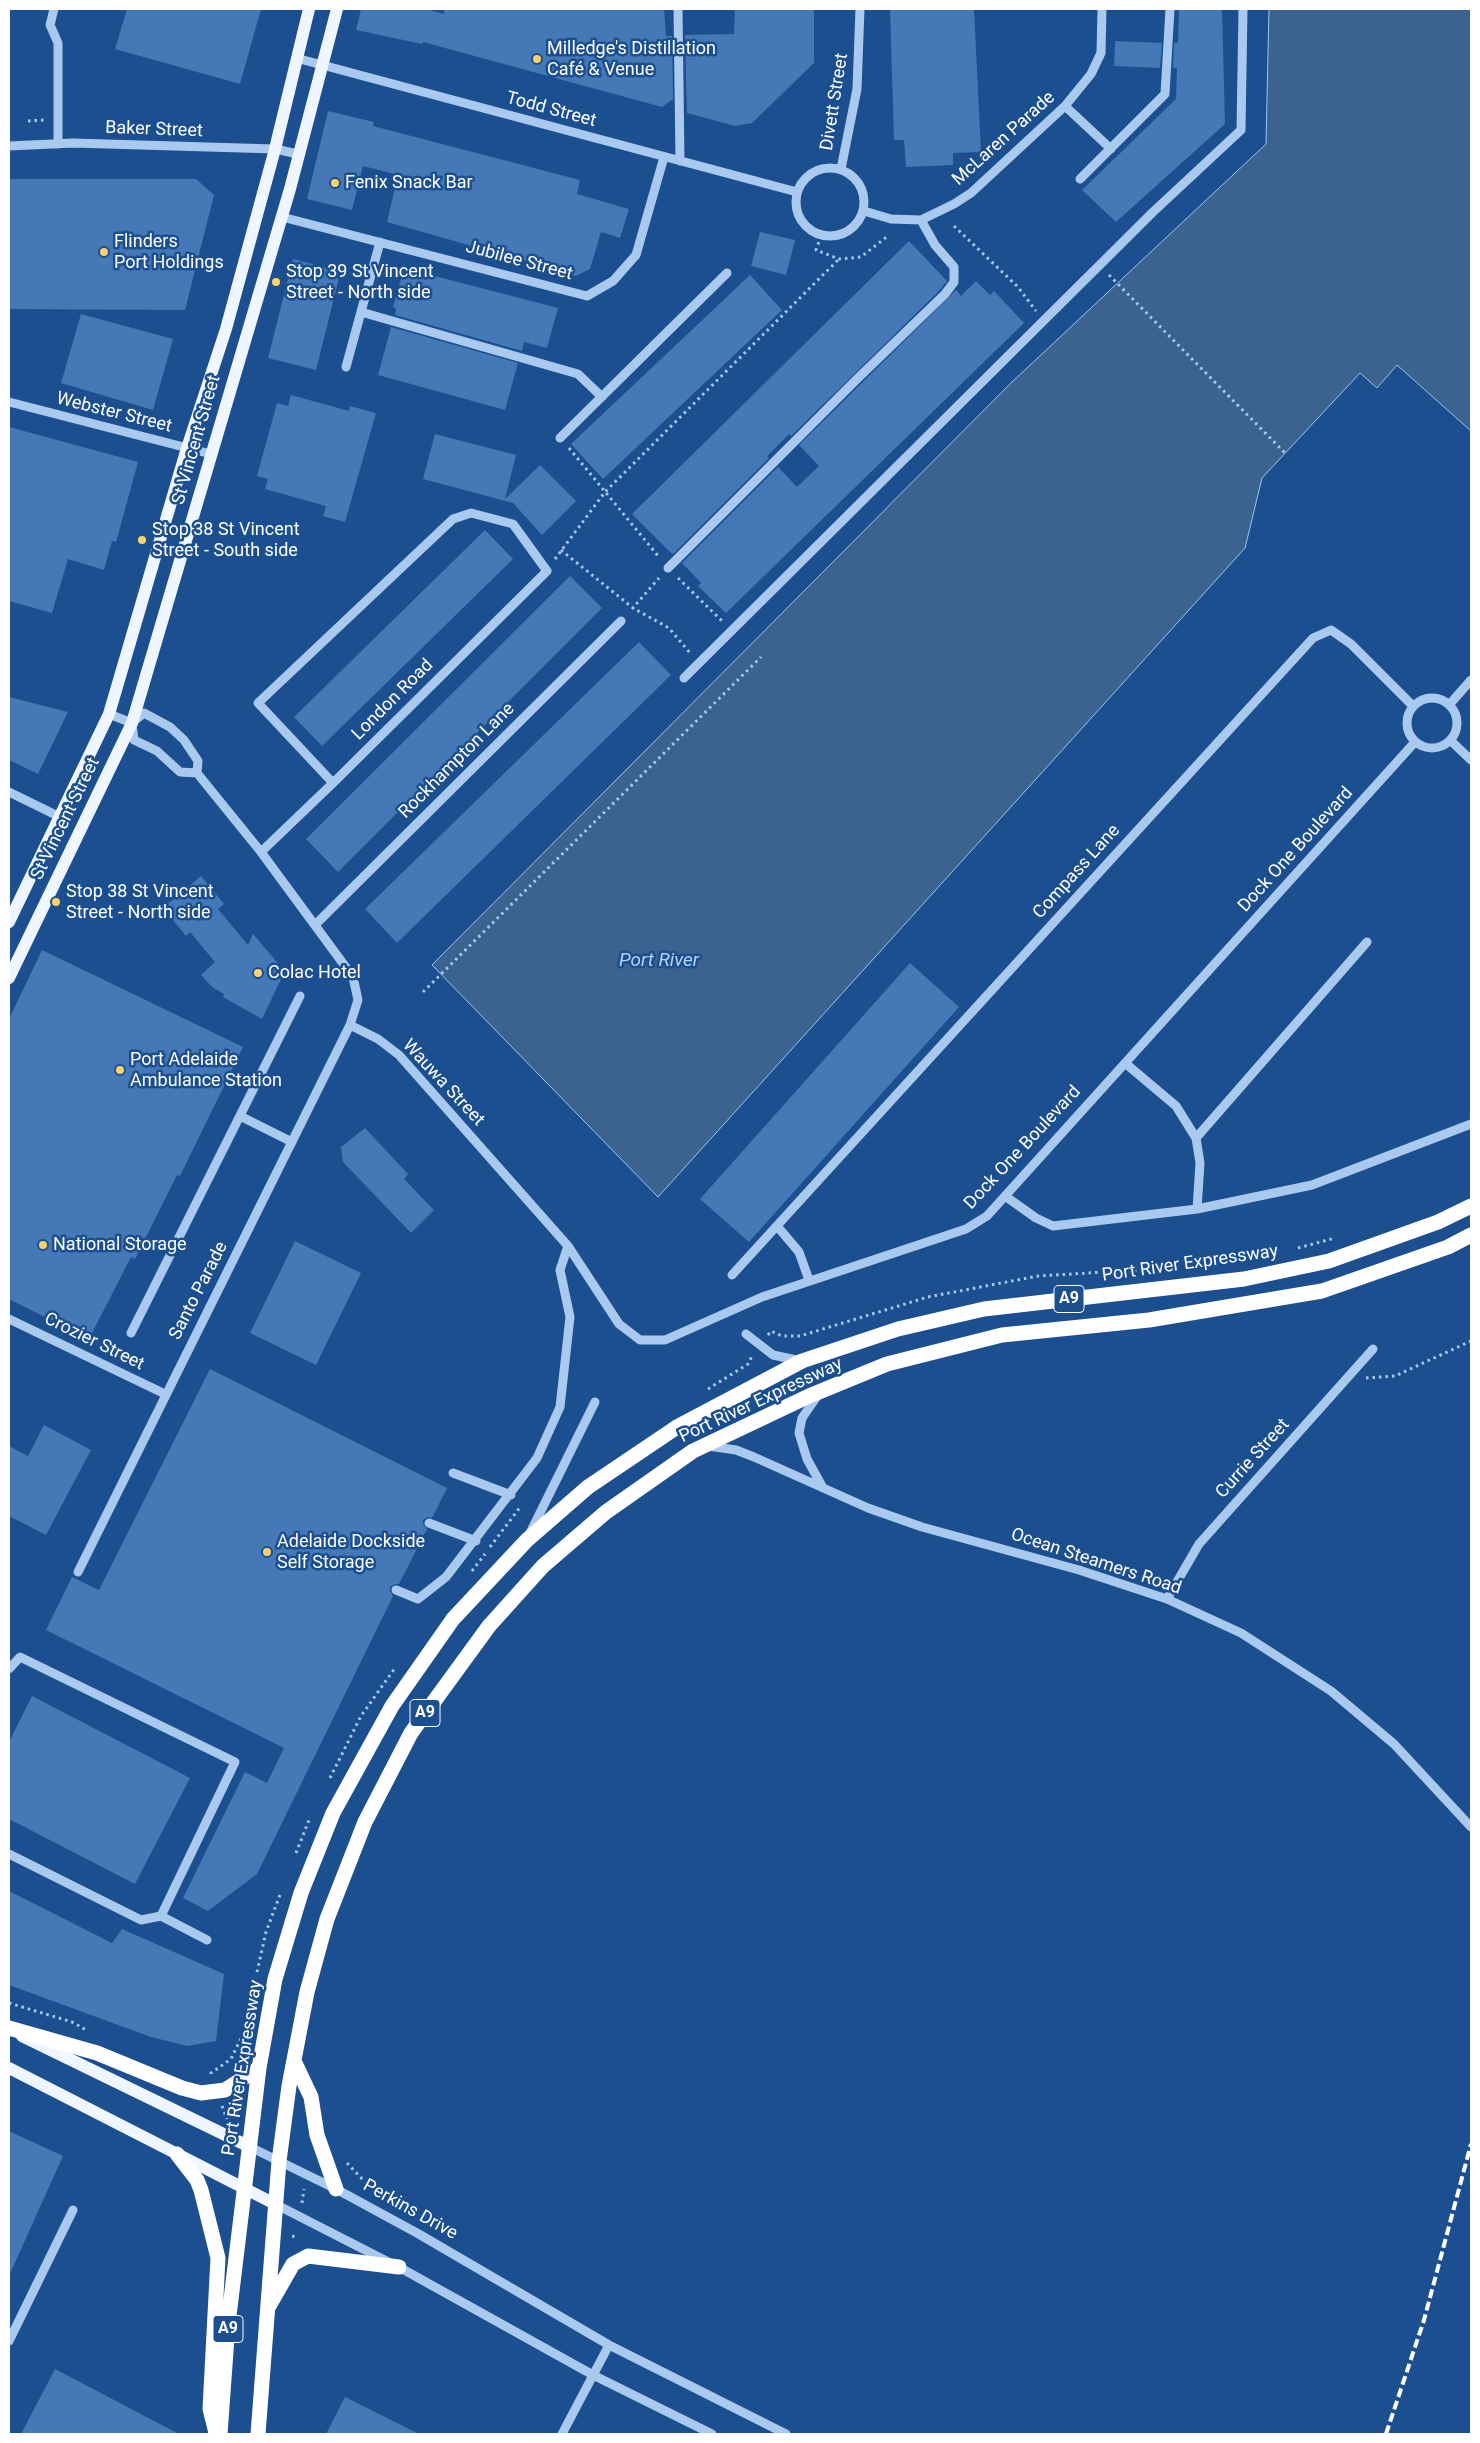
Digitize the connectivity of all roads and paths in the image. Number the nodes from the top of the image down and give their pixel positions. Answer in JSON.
{"nodes":[{"id":1,"x":54,"y":9,"type":"edge"},
{"id":2,"x":309,"y":9,"type":"edge"},
{"id":3,"x":337,"y":9,"type":"edge"},
{"id":4,"x":678,"y":9,"type":"edge"},
{"id":5,"x":860,"y":9,"type":"edge"},
{"id":6,"x":1102,"y":9,"type":"edge"},
{"id":7,"x":1170,"y":9,"type":"edge"},
{"id":8,"x":1243,"y":9,"type":"edge"},
{"id":9,"x":296,"y":58,"type":"junction"},
{"id":10,"x":322,"y":65,"type":"junction"},
{"id":11,"x":1065,"y":106,"type":"junction"},
{"id":12,"x":58,"y":144,"type":"junction"},
{"id":13,"x":9,"y":146,"type":"edge"},
{"id":14,"x":275,"y":149,"type":"junction"},
{"id":15,"x":1111,"y":149,"type":"junction"},
{"id":16,"x":298,"y":154,"type":"junction"},
{"id":17,"x":664,"y":157,"type":"junction"},
{"id":18,"x":680,"y":161,"type":"junction"},
{"id":19,"x":841,"y":169,"type":"junction"},
{"id":20,"x":1080,"y":179,"type":"dead end"},
{"id":21,"x":797,"y":192,"type":"junction"},
{"id":22,"x":864,"y":211,"type":"junction"},
{"id":23,"x":282,"y":217,"type":"junction"},
{"id":24,"x":921,"y":220,"type":"junction"},
{"id":25,"x":954,"y":226,"type":"dead end"},
{"id":26,"x":889,"y":235,"type":"dead end"},
{"id":27,"x":821,"y":236,"type":"junction"},
{"id":28,"x":380,"y":242,"type":"junction"},
{"id":29,"x":839,"y":259,"type":"junction"},
{"id":30,"x":1100,"y":266,"type":"junction"},
{"id":31,"x":727,"y":273,"type":"dead end"},
{"id":32,"x":361,"y":312,"type":"junction"},
{"id":33,"x":1042,"y":323,"type":"junction"},
{"id":34,"x":346,"y":367,"type":"dead end"},
{"id":35,"x":602,"y":396,"type":"junction"},
{"id":36,"x":9,"y":402,"type":"edge"},
{"id":37,"x":560,"y":438,"type":"joint"},
{"id":38,"x":187,"y":448,"type":"junction"},
{"id":39,"x":210,"y":454,"type":"junction"},
{"id":40,"x":1287,"y":455,"type":"dead end"},
{"id":41,"x":605,"y":492,"type":"junction"},
{"id":42,"x":561,"y":550,"type":"junction"},
{"id":43,"x":668,"y":568,"type":"junction"},
{"id":44,"x":547,"y":570,"type":"junction"},
{"id":45,"x":633,"y":608,"type":"junction"},
{"id":46,"x":621,"y":621,"type":"joint"},
{"id":47,"x":731,"y":630,"type":"junction"},
{"id":48,"x":761,"y":657,"type":"dead end"},
{"id":49,"x":698,"y":663,"type":"junction"},
{"id":50,"x":684,"y":678,"type":"dead end"},
{"id":51,"x":1471,"y":680,"type":"edge"},
{"id":52,"x":1449,"y":705,"type":"junction"},
{"id":53,"x":1413,"y":706,"type":"junction"},
{"id":54,"x":110,"y":714,"type":"junction"},
{"id":55,"x":132,"y":723,"type":"junction"},
{"id":56,"x":1450,"y":740,"type":"junction"},
{"id":57,"x":1415,"y":742,"type":"junction"},
{"id":58,"x":1471,"y":760,"type":"edge"},
{"id":59,"x":197,"y":773,"type":"junction"},
{"id":60,"x":333,"y":783,"type":"junction"},
{"id":61,"x":9,"y":792,"type":"edge"},
{"id":62,"x":60,"y":817,"type":"junction"},
{"id":63,"x":261,"y":852,"type":"junction"},
{"id":64,"x":9,"y":922,"type":"edge"},
{"id":65,"x":315,"y":925,"type":"junction"},
{"id":66,"x":1367,"y":942,"type":"dead end"},
{"id":67,"x":9,"y":978,"type":"edge"},
{"id":68,"x":423,"y":992,"type":"dead end"},
{"id":69,"x":300,"y":996,"type":"dead end"},
{"id":70,"x":350,"y":1025,"type":"junction"},
{"id":71,"x":1125,"y":1063,"type":"junction"},
{"id":72,"x":240,"y":1116,"type":"junction"},
{"id":73,"x":1471,"y":1124,"type":"edge"},
{"id":74,"x":1196,"y":1138,"type":"junction"},
{"id":75,"x":292,"y":1142,"type":"junction"},
{"id":76,"x":1005,"y":1196,"type":"junction"},
{"id":77,"x":1471,"y":1206,"type":"edge"},
{"id":78,"x":1197,"y":1209,"type":"junction"},
{"id":79,"x":777,"y":1226,"type":"junction"},
{"id":80,"x":1471,"y":1235,"type":"edge"},
{"id":81,"x":1341,"y":1237,"type":"dead end"},
{"id":82,"x":568,"y":1246,"type":"junction"},
{"id":83,"x":1293,"y":1249,"type":"dead end"},
{"id":84,"x":1159,"y":1269,"type":"dead end"},
{"id":85,"x":732,"y":1275,"type":"dead end"},
{"id":86,"x":809,"y":1280,"type":"junction"},
{"id":87,"x":9,"y":1319,"type":"edge"},
{"id":88,"x":131,"y":1333,"type":"dead end"},
{"id":89,"x":746,"y":1334,"type":"dead end"},
{"id":90,"x":1471,"y":1340,"type":"edge"},
{"id":91,"x":759,"y":1346,"type":"junction"},
{"id":92,"x":1373,"y":1349,"type":"dead end"},
{"id":93,"x":802,"y":1361,"type":"junction"},
{"id":94,"x":1346,"y":1380,"type":"junction"},
{"id":95,"x":706,"y":1390,"type":"dead end"},
{"id":96,"x":820,"y":1392,"type":"junction"},
{"id":97,"x":165,"y":1394,"type":"junction"},
{"id":98,"x":596,"y":1402,"type":"dead end"},
{"id":99,"x":703,"y":1446,"type":"junction"},
{"id":100,"x":453,"y":1473,"type":"dead end"},
{"id":101,"x":823,"y":1488,"type":"junction"},
{"id":102,"x":511,"y":1495,"type":"junction"},
{"id":103,"x":525,"y":1499,"type":"dead end"},
{"id":104,"x":429,"y":1523,"type":"dead end"},
{"id":105,"x":527,"y":1540,"type":"junction"},
{"id":106,"x":476,"y":1541,"type":"junction"},
{"id":107,"x":78,"y":1572,"type":"dead end"},
{"id":108,"x":466,"y":1577,"type":"dead end"},
{"id":109,"x":396,"y":1590,"type":"dead end"},
{"id":110,"x":1167,"y":1599,"type":"junction"},
{"id":111,"x":399,"y":1662,"type":"dead end"},
{"id":112,"x":9,"y":1669,"type":"edge"},
{"id":113,"x":327,"y":1784,"type":"dead end"},
{"id":114,"x":310,"y":1818,"type":"dead end"},
{"id":115,"x":1471,"y":1827,"type":"edge"},
{"id":116,"x":9,"y":1854,"type":"edge"},
{"id":117,"x":293,"y":1861,"type":"dead end"},
{"id":118,"x":282,"y":1888,"type":"dead end"},
{"id":119,"x":160,"y":1916,"type":"junction"},
{"id":120,"x":206,"y":1940,"type":"dead end"},
{"id":121,"x":9,"y":2029,"type":"edge"},
{"id":122,"x":295,"y":2063,"type":"junction"},
{"id":123,"x":9,"y":2068,"type":"edge"},
{"id":124,"x":259,"y":2068,"type":"junction"},
{"id":125,"x":212,"y":2078,"type":"dead end"},
{"id":126,"x":222,"y":2105,"type":"dead end"},
{"id":127,"x":227,"y":2123,"type":"dead end"},
{"id":128,"x":250,"y":2147,"type":"junction"},
{"id":129,"x":177,"y":2154,"type":"junction"},
{"id":130,"x":279,"y":2161,"type":"junction"},
{"id":131,"x":345,"y":2161,"type":"dead end"},
{"id":132,"x":306,"y":2174,"type":"junction"},
{"id":133,"x":245,"y":2188,"type":"junction"},
{"id":134,"x":336,"y":2189,"type":"junction"},
{"id":135,"x":275,"y":2204,"type":"junction"},
{"id":136,"x":73,"y":2210,"type":"dead end"},
{"id":137,"x":300,"y":2217,"type":"junction"},
{"id":138,"x":428,"y":2220,"type":"dead end"},
{"id":139,"x":292,"y":2236,"type":"dead end"},
{"id":140,"x":298,"y":2237,"type":"dead end"},
{"id":141,"x":402,"y":2269,"type":"junction"},
{"id":142,"x":267,"y":2309,"type":"junction"},
{"id":143,"x":9,"y":2341,"type":"edge"},
{"id":144,"x":609,"y":2345,"type":"junction"},
{"id":145,"x":593,"y":2375,"type":"junction"},
{"id":146,"x":218,"y":2434,"type":"edge"},
{"id":147,"x":258,"y":2434,"type":"edge"},
{"id":148,"x":562,"y":2434,"type":"edge"},
{"id":149,"x":712,"y":2434,"type":"edge"},
{"id":150,"x":786,"y":2434,"type":"edge"}],
"edges":[{"from":1,"to":12,"type":"street"},
{"from":2,"to":9,"type":"main road","name":"St Vincent Street"},
{"from":3,"to":10,"type":"main road","name":"St Vincent Street"},
{"from":4,"to":18,"type":"street"},
{"from":5,"to":19,"type":"street","name":"Divett Street"},
{"from":6,"to":11,"type":"street","name":"McLaren Parade"},
{"from":7,"to":15,"type":"street"},
{"from":8,"to":30,"type":"street"},
{"from":9,"to":10,"type":"street","name":"Todd Street"},
{"from":9,"to":14,"type":"main road","name":"St Vincent Street"},
{"from":10,"to":16,"type":"main road","name":"St Vincent Street"},
{"from":10,"to":17,"type":"street","name":"Todd Street"},
{"from":11,"to":15,"type":"street"},
{"from":11,"to":24,"type":"street","name":"McLaren Parade"},
{"from":12,"to":13,"type":"street","name":"Baker Street"},
{"from":12,"to":14,"type":"street","name":"Baker Street"},
{"from":14,"to":16,"type":"street","name":"Baker Street"},
{"from":14,"to":38,"type":"main road","name":"St Vincent Street"},
{"from":15,"to":20,"type":"street"},
{"from":16,"to":23,"type":"main road","name":"St Vincent Street"},
{"from":17,"to":18,"type":"street","name":"Todd Street"},
{"from":17,"to":28,"type":"street","name":"Jubilee Street"},
{"from":18,"to":21,"type":"street","name":"Todd Street"},
{"from":19,"to":21,"type":"street"},
{"from":19,"to":22,"type":"street"},
{"from":21,"to":27,"type":"street"},
{"from":22,"to":24,"type":"street","name":"McLaren Parade"},
{"from":22,"to":27,"type":"street"},
{"from":23,"to":28,"type":"street","name":"Jubilee Street"},
{"from":23,"to":39,"type":"main road","name":"St Vincent Street"},
{"from":24,"to":43,"type":"street"},
{"from":25,"to":33,"type":"path"},
{"from":26,"to":29,"type":"path"},
{"from":27,"to":29,"type":"path"},
{"from":28,"to":32,"type":"street"},
{"from":29,"to":41,"type":"path"},
{"from":30,"to":33,"type":"street"},
{"from":30,"to":40,"type":"path"},
{"from":31,"to":35,"type":"street"},
{"from":32,"to":34,"type":"street"},
{"from":32,"to":35,"type":"street"},
{"from":33,"to":47,"type":"street"},
{"from":35,"to":37,"type":"street"},
{"from":36,"to":38,"type":"street","name":"Webster Street"},
{"from":37,"to":41,"type":"path"},
{"from":38,"to":39,"type":"street","name":"Webster Street"},
{"from":38,"to":54,"type":"main road","name":"St Vincent Street"},
{"from":39,"to":55,"type":"main road","name":"St Vincent Street"},
{"from":41,"to":42,"type":"path"},
{"from":41,"to":43,"type":"path"},
{"from":42,"to":44,"type":"path"},
{"from":42,"to":45,"type":"path"},
{"from":43,"to":45,"type":"path"},
{"from":43,"to":47,"type":"path"},
{"from":44,"to":60,"type":"street","name":"London Road"},
{"from":44,"to":60,"type":"street"},
{"from":45,"to":46,"type":"path"},
{"from":45,"to":49,"type":"path"},
{"from":46,"to":65,"type":"street","name":"Rockhampton Lane"},
{"from":47,"to":49,"type":"street"},
{"from":48,"to":68,"type":"path"},
{"from":49,"to":50,"type":"street"},
{"from":51,"to":52,"type":"street"},
{"from":52,"to":53,"type":"street"},
{"from":52,"to":56,"type":"street"},
{"from":53,"to":57,"type":"street"},
{"from":53,"to":79,"type":"street","name":"Compass Lane"},
{"from":54,"to":55,"type":"street"},
{"from":54,"to":62,"type":"main road","name":"St Vincent Street"},
{"from":55,"to":59,"type":"street"},
{"from":55,"to":59,"type":"street"},
{"from":55,"to":67,"type":"main road","name":"St Vincent Street"},
{"from":56,"to":57,"type":"street"},
{"from":56,"to":58,"type":"street"},
{"from":57,"to":71,"type":"street","name":"Dock One Boulevard"},
{"from":59,"to":63,"type":"street"},
{"from":60,"to":63,"type":"street","name":"London Road"},
{"from":61,"to":62,"type":"street"},
{"from":62,"to":64,"type":"main road","name":"St Vincent Street"},
{"from":63,"to":65,"type":"street"},
{"from":65,"to":70,"type":"street"},
{"from":66,"to":74,"type":"street"},
{"from":69,"to":72,"type":"street"},
{"from":70,"to":75,"type":"street","name":"Santo Parade"},
{"from":70,"to":82,"type":"street","name":"Wauwa Street"},
{"from":71,"to":74,"type":"street"},
{"from":71,"to":76,"type":"street","name":"Dock One Boulevard"},
{"from":72,"to":75,"type":"street"},
{"from":72,"to":88,"type":"street"},
{"from":73,"to":78,"type":"street"},
{"from":74,"to":78,"type":"street"},
{"from":75,"to":97,"type":"street","name":"Santo Parade"},
{"from":76,"to":78,"type":"street"},
{"from":76,"to":86,"type":"street","name":"Dock One Boulevard"},
{"from":77,"to":93,"type":"highway","name":"Port River Expressway","number":"A9"},
{"from":79,"to":85,"type":"street","name":"Compass Lane"},
{"from":79,"to":86,"type":"street"},
{"from":80,"to":96,"type":"highway","name":"Port River Expressway","number":"A9"},
{"from":81,"to":83,"type":"path"},
{"from":82,"to":86,"type":"street","name":"Dock One Boulevard"},
{"from":82,"to":102,"type":"street"},
{"from":84,"to":91,"type":"path"},
{"from":87,"to":97,"type":"street","name":"Crozier Street"},
{"from":89,"to":91,"type":"street"},
{"from":90,"to":94,"type":"path"},
{"from":91,"to":93,"type":"street"},
{"from":91,"to":95,"type":"path"},
{"from":92,"to":94,"type":"street","name":"Currie Street"},
{"from":93,"to":105,"type":"highway","name":"Port River Expressway","number":"A9"},
{"from":94,"to":110,"type":"street","name":"Currie Street"},
{"from":96,"to":99,"type":"highway","name":"Port River Expressway","number":"A9"},
{"from":96,"to":101,"type":"street"},
{"from":97,"to":107,"type":"street","name":"Santo Parade"},
{"from":98,"to":105,"type":"street"},
{"from":99,"to":101,"type":"street","name":"Ocean Steamers Road"},
{"from":99,"to":122,"type":"highway","name":"Port River Expressway","number":"A9"},
{"from":100,"to":102,"type":"street"},
{"from":101,"to":110,"type":"street","name":"Ocean Steamers Road"},
{"from":102,"to":106,"type":"street"},
{"from":103,"to":108,"type":"path"},
{"from":104,"to":106,"type":"street"},
{"from":105,"to":124,"type":"highway","name":"Port River Expressway","number":"A9"},
{"from":106,"to":109,"type":"street"},
{"from":110,"to":115,"type":"street","name":"Ocean Steamers Road"},
{"from":111,"to":113,"type":"path"},
{"from":112,"to":119,"type":"street"},
{"from":114,"to":117,"type":"path"},
{"from":116,"to":119,"type":"street"},
{"from":118,"to":125,"type":"path"},
{"from":119,"to":120,"type":"street"},
{"from":121,"to":124,"type":"highway"},
{"from":121,"to":128,"type":"main road","name":"Perkins Drive"},
{"from":122,"to":130,"type":"highway","name":"Port River Expressway","number":"A9"},
{"from":122,"to":134,"type":"highway"},
{"from":123,"to":129,"type":"main road"},
{"from":124,"to":128,"type":"highway","name":"Port River Expressway","number":"A9"},
{"from":126,"to":127,"type":"path"},
{"from":128,"to":130,"type":"street","name":"Perkins Drive"},
{"from":128,"to":133,"type":"highway","name":"Port River Expressway","number":"A9"},
{"from":129,"to":133,"type":"main road"},
{"from":129,"to":146,"type":"highway"},
{"from":130,"to":132,"type":"street","name":"Perkins Drive"},
{"from":130,"to":135,"type":"highway","name":"Port River Expressway","number":"A9"},
{"from":131,"to":138,"type":"path"},
{"from":132,"to":134,"type":"street","name":"Perkins Drive"},
{"from":132,"to":137,"type":"path"},
{"from":133,"to":135,"type":"main road"},
{"from":133,"to":146,"type":"highway","name":"Port River Expressway","number":"A9"},
{"from":134,"to":144,"type":"street","name":"Perkins Drive"},
{"from":135,"to":137,"type":"street"},
{"from":135,"to":142,"type":"highway","name":"Port River Expressway","number":"A9"},
{"from":136,"to":143,"type":"street"},
{"from":137,"to":141,"type":"street"},
{"from":139,"to":140,"type":"path"},
{"from":141,"to":142,"type":"highway"},
{"from":141,"to":145,"type":"street"},
{"from":142,"to":147,"type":"highway","name":"Port River Expressway","number":"A9"},
{"from":144,"to":145,"type":"street"},
{"from":144,"to":150,"type":"street","name":"Perkins Drive"},
{"from":145,"to":148,"type":"street"},
{"from":145,"to":149,"type":"street"}]}
